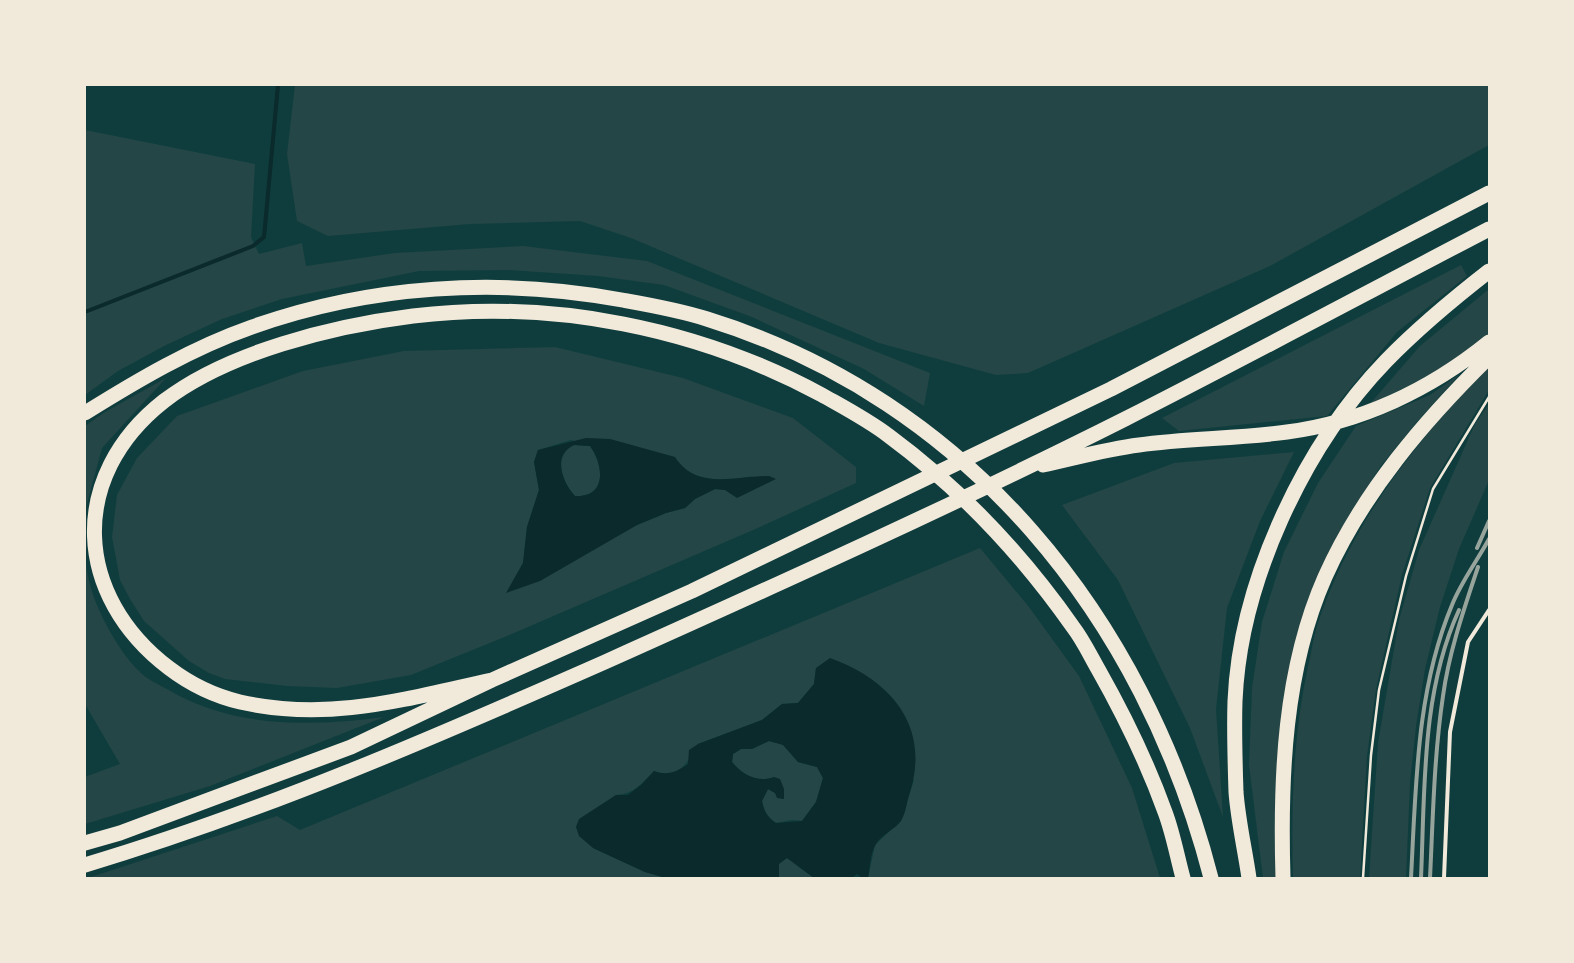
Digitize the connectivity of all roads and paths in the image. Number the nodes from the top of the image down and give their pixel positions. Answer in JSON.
{"nodes":[{"id":1,"x":1489,"y":193,"type":"edge"},
{"id":2,"x":1489,"y":228,"type":"edge"},
{"id":3,"x":1489,"y":272,"type":"edge"},
{"id":4,"x":1489,"y":342,"type":"edge"},
{"id":5,"x":1489,"y":356,"type":"edge"},
{"id":6,"x":1489,"y":397,"type":"edge"},
{"id":7,"x":85,"y":414,"type":"edge"},
{"id":8,"x":1013,"y":473,"type":"junction"},
{"id":9,"x":1489,"y":610,"type":"edge"},
{"id":10,"x":492,"y":680,"type":"junction"},
{"id":11,"x":85,"y":843,"type":"edge"},
{"id":12,"x":85,"y":865,"type":"edge"},
{"id":13,"x":1183,"y":878,"type":"edge"},
{"id":14,"x":1211,"y":878,"type":"edge"},
{"id":15,"x":1249,"y":878,"type":"edge"},
{"id":16,"x":1283,"y":878,"type":"edge"},
{"id":17,"x":1363,"y":878,"type":"edge"},
{"id":18,"x":1444,"y":878,"type":"edge"}],
"edges":[{"from":1,"to":10,"type":"highway"},
{"from":2,"to":8,"type":"highway"},
{"from":3,"to":15,"type":"highway"},
{"from":4,"to":8,"type":"highway"},
{"from":5,"to":16,"type":"highway"},
{"from":6,"to":17,"type":"path"},
{"from":7,"to":14,"type":"highway"},
{"from":8,"to":12,"type":"highway"},
{"from":9,"to":18,"type":"lane"},
{"from":10,"to":11,"type":"highway"},
{"from":10,"to":13,"type":"highway"}]}
